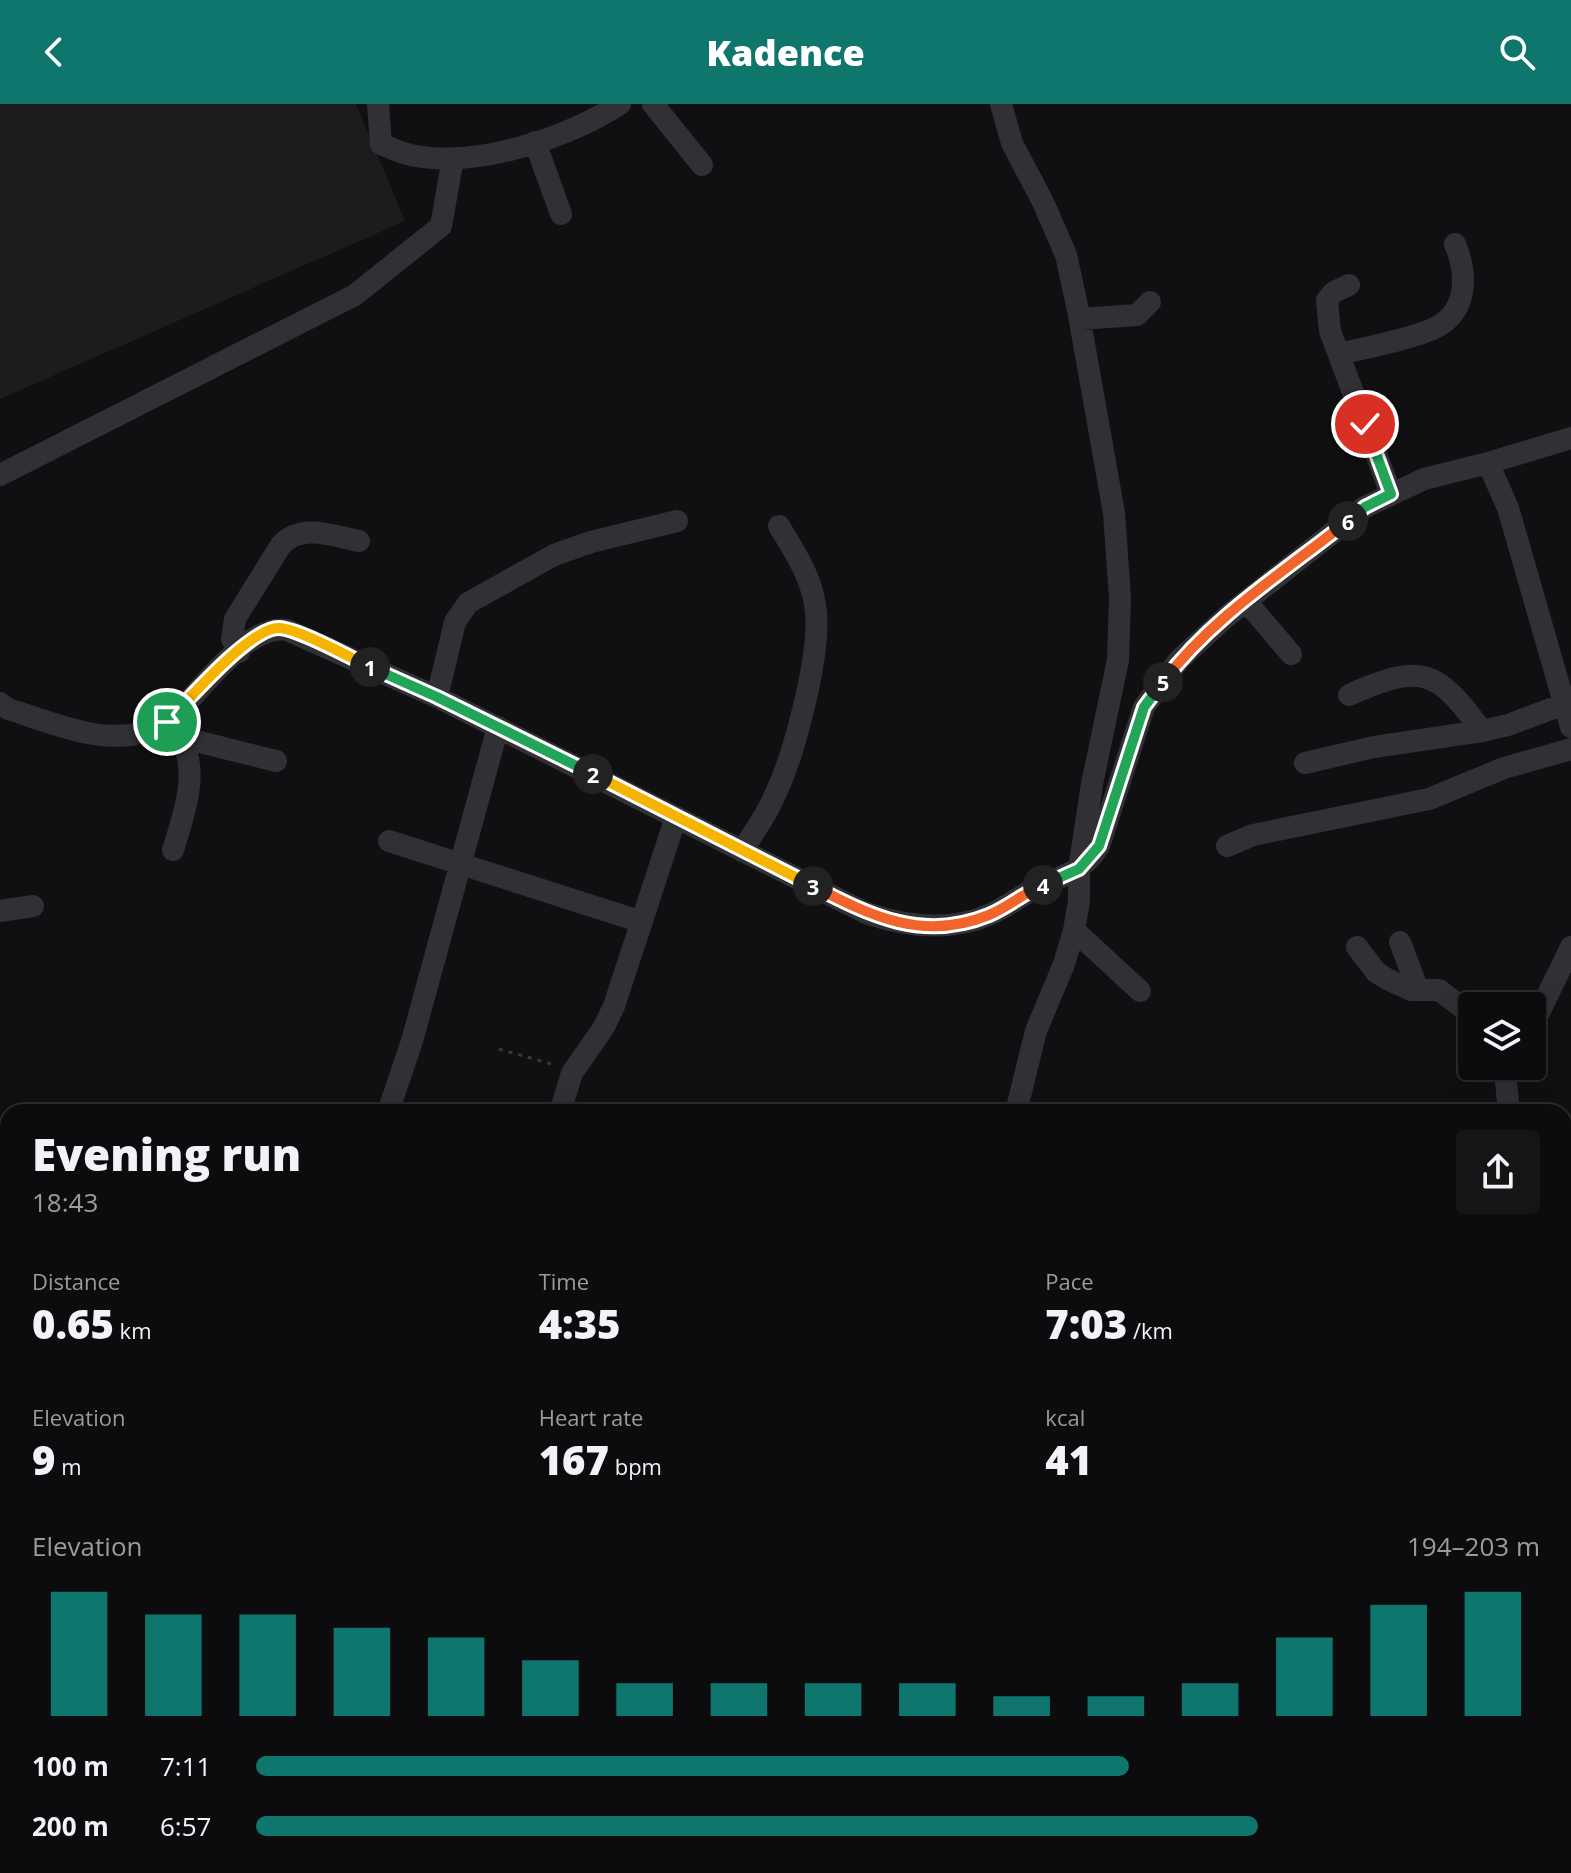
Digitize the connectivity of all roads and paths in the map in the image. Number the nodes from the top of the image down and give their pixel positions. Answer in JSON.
{"nodes":[{"id":1,"x":378,"y":104,"type":"edge"},
{"id":2,"x":620,"y":104,"type":"edge"},
{"id":3,"x":653,"y":104,"type":"edge"},
{"id":4,"x":1001,"y":104,"type":"edge"},
{"id":5,"x":535,"y":142,"type":"junction"},
{"id":6,"x":453,"y":158,"type":"junction"},
{"id":7,"x":702,"y":165,"type":"dead end"},
{"id":8,"x":561,"y":214,"type":"dead end"},
{"id":9,"x":1455,"y":244,"type":"dead end"},
{"id":10,"x":1349,"y":285,"type":"dead end"},
{"id":11,"x":1150,"y":302,"type":"dead end"},
{"id":12,"x":1080,"y":319,"type":"junction"},
{"id":13,"x":1339,"y":354,"type":"junction"},
{"id":14,"x":1571,"y":438,"type":"edge"},
{"id":15,"x":1488,"y":463,"type":"junction"},
{"id":16,"x":0,"y":475,"type":"edge"},
{"id":17,"x":1391,"y":494,"type":"junction"},
{"id":18,"x":677,"y":521,"type":"dead end"},
{"id":19,"x":779,"y":526,"type":"dead end"},
{"id":20,"x":359,"y":541,"type":"dead end"},
{"id":21,"x":1246,"y":601,"type":"junction"},
{"id":22,"x":239,"y":652,"type":"junction"},
{"id":23,"x":1291,"y":654,"type":"dead end"},
{"id":24,"x":1349,"y":695,"type":"dead end"},
{"id":25,"x":437,"y":697,"type":"junction"},
{"id":26,"x":0,"y":703,"type":"edge"},
{"id":27,"x":1564,"y":704,"type":"junction"},
{"id":28,"x":498,"y":727,"type":"junction"},
{"id":29,"x":1571,"y":727,"type":"edge"},
{"id":30,"x":171,"y":731,"type":"junction"},
{"id":31,"x":1482,"y":731,"type":"junction"},
{"id":32,"x":1571,"y":749,"type":"edge"},
{"id":33,"x":276,"y":761,"type":"dead end"},
{"id":34,"x":1305,"y":763,"type":"dead end"},
{"id":35,"x":676,"y":817,"type":"junction"},
{"id":36,"x":389,"y":841,"type":"dead end"},
{"id":37,"x":1227,"y":846,"type":"dead end"},
{"id":38,"x":173,"y":850,"type":"dead end"},
{"id":39,"x":742,"y":851,"type":"junction"},
{"id":40,"x":459,"y":863,"type":"junction"},
{"id":41,"x":1079,"y":869,"type":"junction"},
{"id":42,"x":33,"y":906,"type":"dead end"},
{"id":43,"x":0,"y":911,"type":"edge"},
{"id":44,"x":642,"y":922,"type":"junction"},
{"id":45,"x":1074,"y":930,"type":"junction"},
{"id":46,"x":1400,"y":942,"type":"dead end"},
{"id":47,"x":1357,"y":947,"type":"dead end"},
{"id":48,"x":1571,"y":947,"type":"edge"},
{"id":49,"x":1418,"y":990,"type":"junction"},
{"id":50,"x":1140,"y":991,"type":"dead end"},
{"id":51,"x":1546,"y":998,"type":"edge"},
{"id":52,"x":1458,"y":1004,"type":"edge"},
{"id":53,"x":499,"y":1049,"type":"dead end"},
{"id":54,"x":574,"y":1070,"type":"junction"},
{"id":55,"x":1507,"y":1080,"type":"edge"},
{"id":56,"x":391,"y":1104,"type":"edge"},
{"id":57,"x":563,"y":1104,"type":"edge"},
{"id":58,"x":1018,"y":1104,"type":"edge"},
{"id":59,"x":1505,"y":1104,"type":"edge"}],
"edges":[{"from":1,"to":6,"type":"street"},
{"from":2,"to":5,"type":"street"},
{"from":3,"to":7,"type":"street"},
{"from":4,"to":12,"type":"street"},
{"from":5,"to":6,"type":"street"},
{"from":5,"to":8,"type":"street"},
{"from":6,"to":16,"type":"street"},
{"from":9,"to":13,"type":"street"},
{"from":10,"to":13,"type":"street"},
{"from":11,"to":12,"type":"street"},
{"from":12,"to":41,"type":"street"},
{"from":13,"to":17,"type":"street"},
{"from":14,"to":15,"type":"street"},
{"from":15,"to":17,"type":"street"},
{"from":15,"to":27,"type":"street"},
{"from":17,"to":21,"type":"street"},
{"from":18,"to":25,"type":"street"},
{"from":19,"to":39,"type":"street"},
{"from":20,"to":22,"type":"street"},
{"from":21,"to":23,"type":"street"},
{"from":21,"to":41,"type":"street"},
{"from":22,"to":25,"type":"street"},
{"from":22,"to":30,"type":"street"},
{"from":24,"to":31,"type":"street"},
{"from":25,"to":28,"type":"street"},
{"from":26,"to":30,"type":"street"},
{"from":27,"to":29,"type":"street"},
{"from":27,"to":31,"type":"street"},
{"from":28,"to":35,"type":"street"},
{"from":28,"to":40,"type":"street"},
{"from":30,"to":33,"type":"street"},
{"from":30,"to":38,"type":"street"},
{"from":31,"to":34,"type":"street"},
{"from":32,"to":37,"type":"street"},
{"from":35,"to":39,"type":"street"},
{"from":35,"to":44,"type":"street"},
{"from":36,"to":40,"type":"street"},
{"from":39,"to":41,"type":"street"},
{"from":40,"to":44,"type":"street"},
{"from":40,"to":56,"type":"street"},
{"from":41,"to":45,"type":"street"},
{"from":42,"to":43,"type":"street"},
{"from":44,"to":54,"type":"street"},
{"from":45,"to":50,"type":"street"},
{"from":45,"to":58,"type":"street"},
{"from":46,"to":49,"type":"street"},
{"from":47,"to":49,"type":"street"},
{"from":48,"to":51,"type":"street"},
{"from":49,"to":52,"type":"street"},
{"from":53,"to":54,"type":"path"},
{"from":54,"to":57,"type":"street"},
{"from":55,"to":59,"type":"street"}]}
